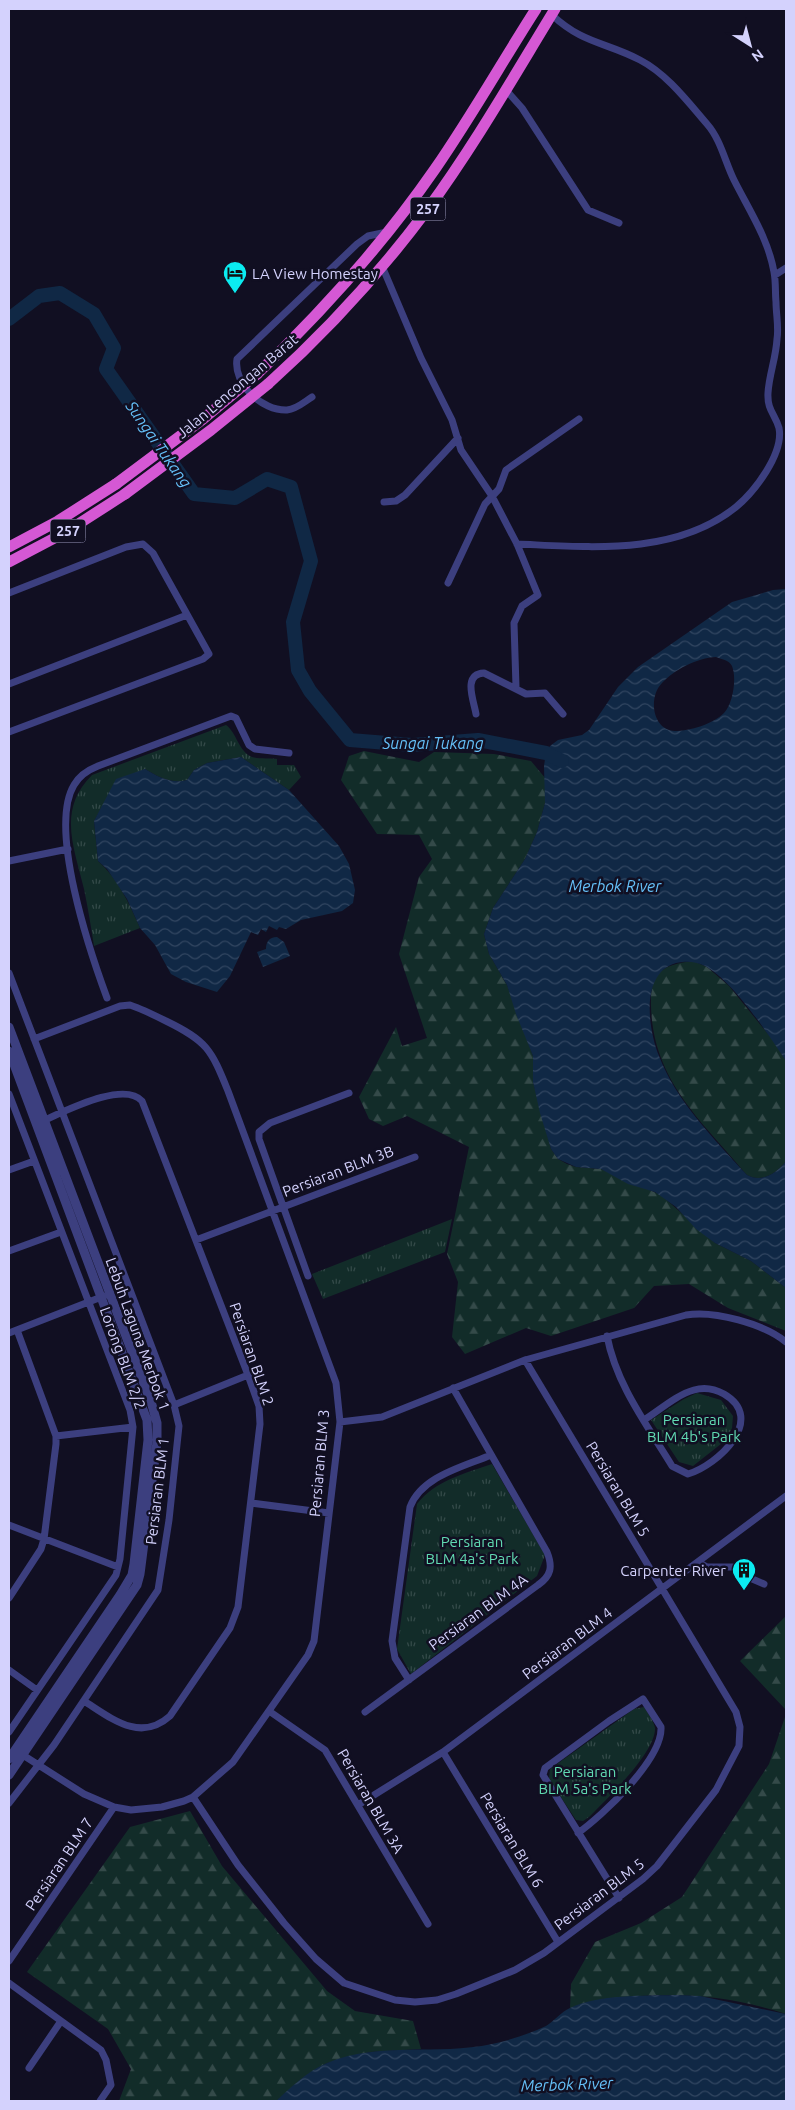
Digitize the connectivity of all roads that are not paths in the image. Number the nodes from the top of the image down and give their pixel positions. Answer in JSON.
{"nodes":[{"id":1,"x":536,"y":9,"type":"edge"},
{"id":2,"x":554,"y":12,"type":"edge"},
{"id":3,"x":506,"y":90,"type":"junction"},
{"id":4,"x":619,"y":223,"type":"dead end"},
{"id":5,"x":388,"y":232,"type":"junction"},
{"id":6,"x":382,"y":266,"type":"junction"},
{"id":7,"x":786,"y":268,"type":"edge"},
{"id":8,"x":775,"y":275,"type":"junction"},
{"id":9,"x":312,"y":397,"type":"dead end"},
{"id":10,"x":579,"y":419,"type":"dead end"},
{"id":11,"x":458,"y":438,"type":"junction"},
{"id":12,"x":492,"y":496,"type":"junction"},
{"id":13,"x":384,"y":502,"type":"dead end"},
{"id":14,"x":517,"y":544,"type":"junction"},
{"id":15,"x":9,"y":547,"type":"edge"},
{"id":16,"x":9,"y":562,"type":"edge"},
{"id":17,"x":448,"y":582,"type":"dead end"},
{"id":18,"x":9,"y":593,"type":"edge"},
{"id":19,"x":187,"y":615,"type":"junction"},
{"id":20,"x":9,"y":684,"type":"edge"},
{"id":21,"x":516,"y":687,"type":"junction"},
{"id":22,"x":476,"y":714,"type":"dead end"},
{"id":23,"x":563,"y":714,"type":"dead end"},
{"id":24,"x":9,"y":732,"type":"edge"},
{"id":25,"x":289,"y":753,"type":"dead end"},
{"id":26,"x":68,"y":849,"type":"junction"},
{"id":27,"x":9,"y":861,"type":"edge"},
{"id":28,"x":9,"y":973,"type":"edge"},
{"id":29,"x":106,"y":998,"type":"dead end"},
{"id":30,"x":9,"y":1027,"type":"edge"},
{"id":31,"x":34,"y":1039,"type":"junction"},
{"id":32,"x":9,"y":1051,"type":"edge"},
{"id":33,"x":349,"y":1093,"type":"dead end"},
{"id":34,"x":9,"y":1094,"type":"edge"},
{"id":35,"x":62,"y":1113,"type":"junction"},
{"id":36,"x":40,"y":1122,"type":"junction"},
{"id":37,"x":415,"y":1157,"type":"dead end"},
{"id":38,"x":34,"y":1161,"type":"junction"},
{"id":39,"x":9,"y":1170,"type":"edge"},
{"id":40,"x":283,"y":1207,"type":"junction"},
{"id":41,"x":272,"y":1211,"type":"junction"},
{"id":42,"x":61,"y":1232,"type":"junction"},
{"id":43,"x":196,"y":1240,"type":"junction"},
{"id":44,"x":9,"y":1251,"type":"edge"},
{"id":45,"x":308,"y":1276,"type":"dead end"},
{"id":46,"x":105,"y":1296,"type":"junction"},
{"id":47,"x":88,"y":1303,"type":"junction"},
{"id":48,"x":17,"y":1330,"type":"junction"},
{"id":49,"x":9,"y":1333,"type":"edge"},
{"id":50,"x":608,"y":1336,"type":"junction"},
{"id":51,"x":786,"y":1342,"type":"edge"},
{"id":52,"x":525,"y":1360,"type":"junction"},
{"id":53,"x":248,"y":1375,"type":"junction"},
{"id":54,"x":453,"y":1388,"type":"junction"},
{"id":55,"x":174,"y":1405,"type":"junction"},
{"id":56,"x":644,"y":1420,"type":"junction"},
{"id":57,"x":340,"y":1422,"type":"junction"},
{"id":58,"x":133,"y":1427,"type":"junction"},
{"id":59,"x":56,"y":1436,"type":"junction"},
{"id":60,"x":491,"y":1455,"type":"junction"},
{"id":61,"x":786,"y":1496,"type":"edge"},
{"id":62,"x":250,"y":1503,"type":"junction"},
{"id":63,"x":328,"y":1513,"type":"junction"},
{"id":64,"x":9,"y":1525,"type":"edge"},
{"id":65,"x":44,"y":1539,"type":"junction"},
{"id":66,"x":698,"y":1562,"type":"junction"},
{"id":67,"x":118,"y":1568,"type":"junction"},
{"id":68,"x":764,"y":1584,"type":"dead end"},
{"id":69,"x":662,"y":1588,"type":"junction"},
{"id":70,"x":9,"y":1598,"type":"edge"},
{"id":71,"x":9,"y":1670,"type":"edge"},
{"id":72,"x":409,"y":1680,"type":"junction"},
{"id":73,"x":37,"y":1690,"type":"junction"},
{"id":74,"x":84,"y":1701,"type":"junction"},
{"id":75,"x":269,"y":1711,"type":"junction"},
{"id":76,"x":365,"y":1712,"type":"dead end"},
{"id":77,"x":9,"y":1732,"type":"edge"},
{"id":78,"x":443,"y":1752,"type":"junction"},
{"id":79,"x":18,"y":1753,"type":"junction"},
{"id":80,"x":9,"y":1758,"type":"edge"},
{"id":81,"x":37,"y":1766,"type":"junction"},
{"id":82,"x":9,"y":1775,"type":"edge"},
{"id":83,"x":193,"y":1797,"type":"junction"},
{"id":84,"x":9,"y":1804,"type":"edge"},
{"id":85,"x":358,"y":1804,"type":"junction"},
{"id":86,"x":114,"y":1807,"type":"junction"},
{"id":87,"x":578,"y":1833,"type":"junction"},
{"id":88,"x":619,"y":1898,"type":"junction"},
{"id":89,"x":428,"y":1924,"type":"dead end"},
{"id":90,"x":558,"y":1942,"type":"junction"},
{"id":91,"x":9,"y":1961,"type":"edge"},
{"id":92,"x":9,"y":1983,"type":"edge"},
{"id":93,"x":61,"y":2021,"type":"junction"},
{"id":94,"x":28,"y":2068,"type":"dead end"},
{"id":95,"x":100,"y":2101,"type":"edge"}],
"edges":[{"from":1,"to":5,"type":"highway","name":"Jalan Lencongan Barat","number":"257"},
{"from":2,"to":3,"type":"highway","name":"Jalan Lencongan Barat","number":"257"},
{"from":2,"to":8,"type":"street"},
{"from":3,"to":4,"type":"street"},
{"from":3,"to":6,"type":"highway","name":"Jalan Lencongan Barat","number":"257"},
{"from":5,"to":9,"type":"street"},
{"from":5,"to":15,"type":"highway","name":"Jalan Lencongan Barat","number":"257","bridge":true},
{"from":6,"to":11,"type":"street"},
{"from":6,"to":16,"type":"highway","name":"Jalan Lencongan Barat","number":"257","bridge":true},
{"from":7,"to":8,"type":"street"},
{"from":8,"to":14,"type":"street"},
{"from":10,"to":12,"type":"street"},
{"from":11,"to":12,"type":"street"},
{"from":11,"to":13,"type":"street"},
{"from":12,"to":14,"type":"street"},
{"from":12,"to":17,"type":"street"},
{"from":14,"to":21,"type":"street"},
{"from":18,"to":19,"type":"street"},
{"from":19,"to":20,"type":"street"},
{"from":19,"to":24,"type":"street"},
{"from":21,"to":22,"type":"street"},
{"from":21,"to":23,"type":"street"},
{"from":25,"to":26,"type":"street"},
{"from":26,"to":27,"type":"street"},
{"from":26,"to":29,"type":"street"},
{"from":28,"to":31,"type":"street"},
{"from":30,"to":36,"type":"street","name":"Lebuh Laguna Merbok 1"},
{"from":31,"to":35,"type":"street"},
{"from":31,"to":41,"type":"street","name":"Persiaran BLM 3"},
{"from":32,"to":36,"type":"street","name":"Lebuh Laguna Merbok 1"},
{"from":33,"to":40,"type":"street"},
{"from":34,"to":38,"type":"street","name":"Lorong BLM 2/2"},
{"from":35,"to":36,"type":"street","name":"Persiaran BLM 2"},
{"from":35,"to":43,"type":"street","name":"Persiaran BLM 2"},
{"from":35,"to":55,"type":"street","name":"Persiaran BLM 1"},
{"from":36,"to":46,"type":"street","name":"Lebuh Laguna Merbok 1"},
{"from":37,"to":40,"type":"street","name":"Persiaran BLM 3B"},
{"from":38,"to":39,"type":"street"},
{"from":38,"to":42,"type":"street","name":"Lorong BLM 2/2"},
{"from":40,"to":41,"type":"street","name":"Persiaran BLM 3B"},
{"from":40,"to":45,"type":"street"},
{"from":41,"to":43,"type":"street","name":"Persiaran BLM 3B"},
{"from":41,"to":57,"type":"street","name":"Persiaran BLM 3"},
{"from":42,"to":44,"type":"street"},
{"from":42,"to":47,"type":"street","name":"Lorong BLM 2/2"},
{"from":43,"to":53,"type":"street","name":"Persiaran BLM 2"},
{"from":46,"to":47,"type":"street"},
{"from":46,"to":79,"type":"street","name":"Lebuh Laguna Merbok 1"},
{"from":47,"to":48,"type":"street"},
{"from":47,"to":58,"type":"street","name":"Lorong BLM 2/2"},
{"from":48,"to":49,"type":"street"},
{"from":48,"to":59,"type":"street"},
{"from":50,"to":51,"type":"street"},
{"from":50,"to":52,"type":"street"},
{"from":50,"to":56,"type":"street"},
{"from":52,"to":54,"type":"street"},
{"from":52,"to":69,"type":"street","name":"Persiaran BLM 5"},
{"from":53,"to":55,"type":"street"},
{"from":53,"to":62,"type":"street","name":"Persiaran BLM 2"},
{"from":54,"to":57,"type":"street"},
{"from":54,"to":60,"type":"street","name":"Persiaran BLM 4A"},
{"from":55,"to":74,"type":"street","name":"Persiaran BLM 1"},
{"from":56,"to":56,"type":"street"},
{"from":57,"to":63,"type":"street","name":"Persiaran BLM 3"},
{"from":58,"to":59,"type":"street"},
{"from":58,"to":67,"type":"street","name":"Lorong BLM 2/2"},
{"from":59,"to":65,"type":"street"},
{"from":60,"to":72,"type":"street"},
{"from":60,"to":72,"type":"street","name":"Persiaran BLM 4A"},
{"from":61,"to":66,"type":"street","name":"Persiaran BLM 4"},
{"from":62,"to":63,"type":"street"},
{"from":62,"to":74,"type":"street","name":"Persiaran BLM 2"},
{"from":63,"to":75,"type":"street","name":"Persiaran BLM 3"},
{"from":64,"to":65,"type":"street"},
{"from":65,"to":67,"type":"street"},
{"from":65,"to":70,"type":"street"},
{"from":66,"to":68,"type":"street"},
{"from":66,"to":69,"type":"street","name":"Persiaran BLM 4"},
{"from":67,"to":73,"type":"street","name":"Lorong BLM 2/2"},
{"from":69,"to":78,"type":"street","name":"Persiaran BLM 4"},
{"from":69,"to":88,"type":"street","name":"Persiaran BLM 5"},
{"from":71,"to":73,"type":"street"},
{"from":72,"to":76,"type":"street","name":"Persiaran BLM 4A"},
{"from":73,"to":77,"type":"street","name":"Lorong BLM 2/2"},
{"from":74,"to":81,"type":"street","name":"Persiaran BLM 1"},
{"from":75,"to":83,"type":"street","name":"Persiaran BLM 3"},
{"from":75,"to":85,"type":"street","name":"Persiaran BLM 3A"},
{"from":78,"to":85,"type":"street","name":"Persiaran BLM 4"},
{"from":78,"to":90,"type":"street","name":"Persiaran BLM 6"},
{"from":79,"to":80,"type":"street","name":"Lebuh Laguna Merbok 1"},
{"from":79,"to":81,"type":"street","name":"Persiaran BLM 3"},
{"from":79,"to":82,"type":"street","name":"Lebuh Laguna Merbok 1"},
{"from":81,"to":84,"type":"street","name":"Persiaran BLM 1"},
{"from":81,"to":86,"type":"street","name":"Persiaran BLM 3"},
{"from":83,"to":86,"type":"street","name":"Persiaran BLM 3"},
{"from":83,"to":90,"type":"street","name":"Persiaran BLM 5"},
{"from":85,"to":89,"type":"street","name":"Persiaran BLM 3A"},
{"from":86,"to":91,"type":"street","name":"Persiaran BLM 7"},
{"from":87,"to":87,"type":"street"},
{"from":87,"to":88,"type":"street"},
{"from":88,"to":90,"type":"street","name":"Persiaran BLM 5"},
{"from":92,"to":93,"type":"street"},
{"from":93,"to":94,"type":"street"},
{"from":93,"to":95,"type":"street"}]}
